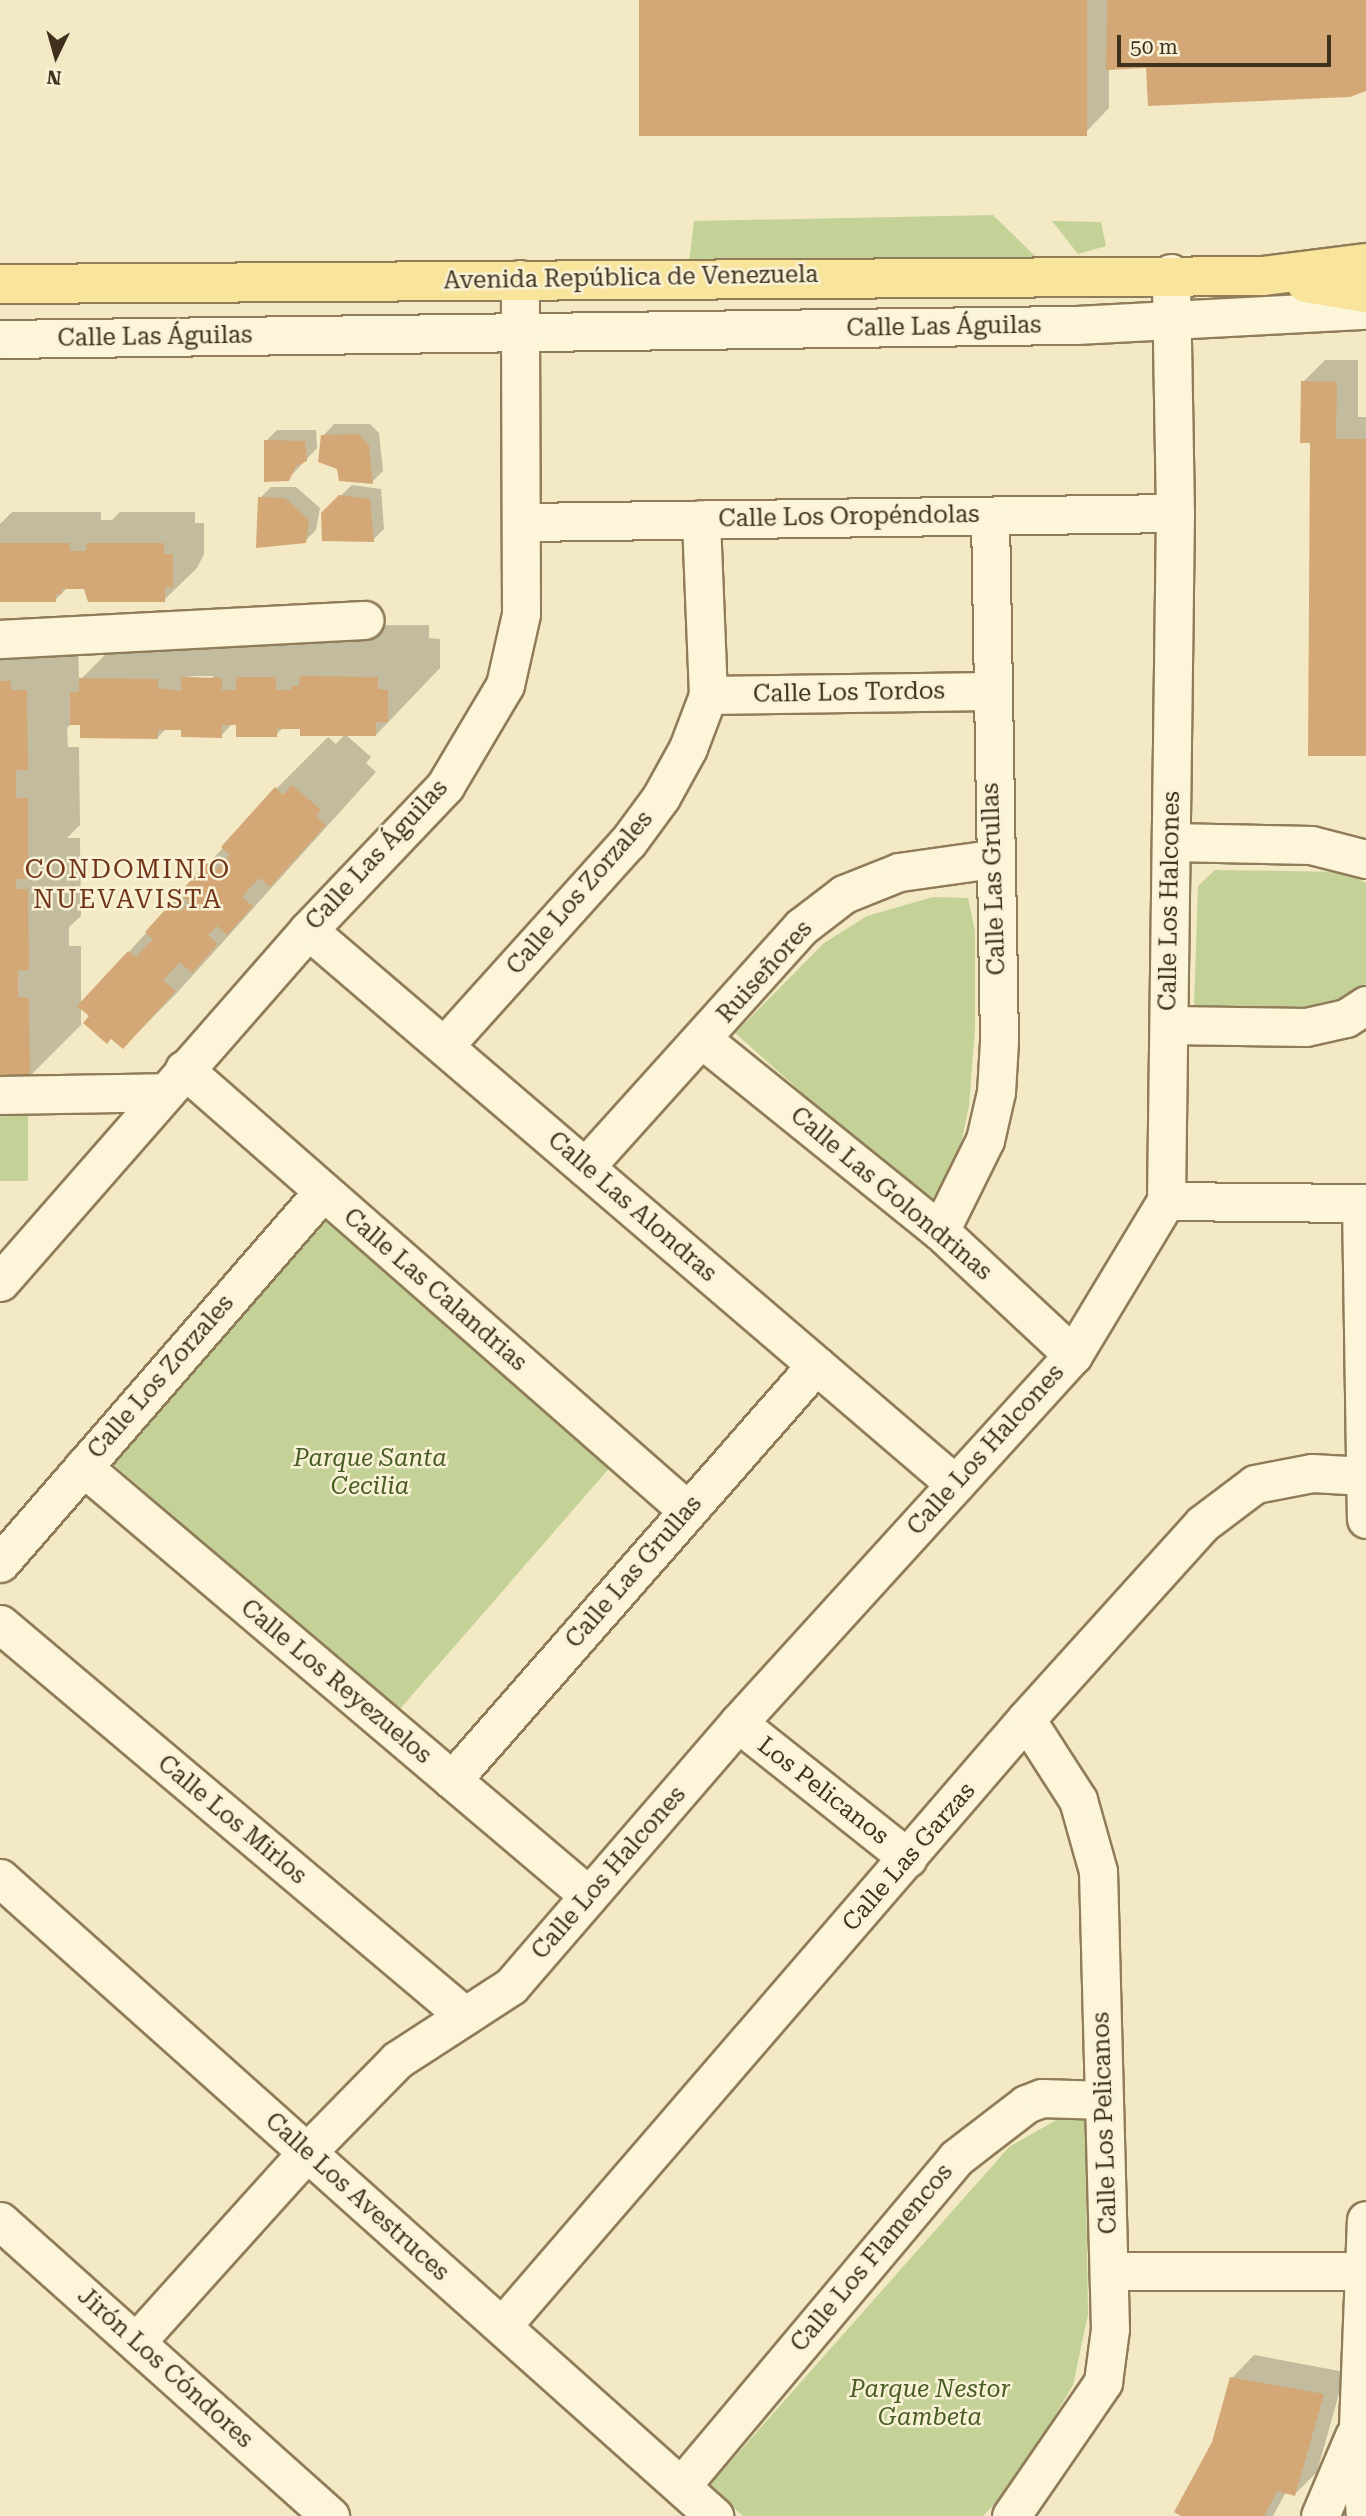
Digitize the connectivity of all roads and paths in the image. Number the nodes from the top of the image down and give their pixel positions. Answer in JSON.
{"nodes":[{"id":1,"x":1366,"y":263,"type":"edge"},
{"id":2,"x":1171,"y":273,"type":"junction"},
{"id":3,"x":1263,"y":276,"type":"junction"},
{"id":4,"x":520,"y":279,"type":"junction"},
{"id":5,"x":0,"y":284,"type":"edge"},
{"id":6,"x":1366,"y":293,"type":"edge"},
{"id":7,"x":1366,"y":310,"type":"edge"},
{"id":8,"x":1171,"y":322,"type":"junction"},
{"id":9,"x":521,"y":331,"type":"junction"},
{"id":10,"x":0,"y":339,"type":"edge"},
{"id":11,"x":1175,"y":513,"type":"junction"},
{"id":12,"x":989,"y":516,"type":"junction"},
{"id":13,"x":701,"y":519,"type":"junction"},
{"id":14,"x":523,"y":522,"type":"junction"},
{"id":15,"x":365,"y":620,"type":"dead end"},
{"id":16,"x":0,"y":639,"type":"edge"},
{"id":17,"x":990,"y":691,"type":"junction"},
{"id":18,"x":708,"y":695,"type":"junction"},
{"id":19,"x":1171,"y":842,"type":"junction"},
{"id":20,"x":992,"y":859,"type":"junction"},
{"id":21,"x":1366,"y":859,"type":"edge"},
{"id":22,"x":309,"y":930,"type":"junction"},
{"id":23,"x":1366,"y":1005,"type":"edge"},
{"id":24,"x":1169,"y":1025,"type":"junction"},
{"id":25,"x":703,"y":1040,"type":"junction"},
{"id":26,"x":444,"y":1046,"type":"junction"},
{"id":27,"x":174,"y":1081,"type":"junction"},
{"id":28,"x":0,"y":1095,"type":"edge"},
{"id":29,"x":585,"y":1167,"type":"junction"},
{"id":30,"x":323,"y":1192,"type":"junction"},
{"id":31,"x":1166,"y":1201,"type":"junction"},
{"id":32,"x":1364,"y":1203,"type":"edge"},
{"id":33,"x":940,"y":1231,"type":"junction"},
{"id":34,"x":0,"y":1282,"type":"edge"},
{"id":35,"x":1073,"y":1355,"type":"junction"},
{"id":36,"x":816,"y":1365,"type":"junction"},
{"id":37,"x":83,"y":1467,"type":"junction"},
{"id":38,"x":1365,"y":1476,"type":"edge"},
{"id":39,"x":955,"y":1484,"type":"junction"},
{"id":40,"x":687,"y":1510,"type":"junction"},
{"id":41,"x":1366,"y":1519,"type":"edge"},
{"id":42,"x":0,"y":1563,"type":"edge"},
{"id":43,"x":0,"y":1624,"type":"edge"},
{"id":44,"x":1026,"y":1719,"type":"junction"},
{"id":45,"x":738,"y":1723,"type":"junction"},
{"id":46,"x":452,"y":1780,"type":"junction"},
{"id":47,"x":908,"y":1858,"type":"junction"},
{"id":48,"x":0,"y":1878,"type":"edge"},
{"id":49,"x":589,"y":1896,"type":"junction"},
{"id":50,"x":465,"y":2017,"type":"junction"},
{"id":51,"x":1104,"y":2100,"type":"junction"},
{"id":52,"x":307,"y":2152,"type":"junction"},
{"id":53,"x":1366,"y":2220,"type":"edge"},
{"id":54,"x":0,"y":2221,"type":"edge"},
{"id":55,"x":1109,"y":2271,"type":"junction"},
{"id":56,"x":1365,"y":2271,"type":"edge"},
{"id":57,"x":502,"y":2326,"type":"junction"},
{"id":58,"x":136,"y":2342,"type":"junction"},
{"id":59,"x":1358,"y":2426,"type":"junction"},
{"id":60,"x":681,"y":2486,"type":"junction"},
{"id":61,"x":330,"y":2516,"type":"edge"},
{"id":62,"x":715,"y":2516,"type":"edge"},
{"id":63,"x":1011,"y":2516,"type":"edge"},
{"id":64,"x":1320,"y":2516,"type":"edge"},
{"id":65,"x":1365,"y":2516,"type":"edge"}],
"edges":[{"from":1,"to":3,"type":"main road","name":"Avenida República de Venezuela"},
{"from":2,"to":3,"type":"main road","name":"Avenida República de Venezuela"},
{"from":2,"to":4,"type":"main road","name":"Avenida República de Venezuela"},
{"from":2,"to":8,"type":"street","name":"Calle Los Halcones"},
{"from":3,"to":6,"type":"main road","name":"Avenida República de Venezuela"},
{"from":4,"to":5,"type":"main road","name":"Avenida República de Venezuela"},
{"from":4,"to":9,"type":"street","name":"Calle Las Águilas"},
{"from":7,"to":8,"type":"street","name":"Calle Las Águilas"},
{"from":8,"to":9,"type":"street","name":"Calle Las Águilas"},
{"from":8,"to":11,"type":"street","name":"Calle Los Halcones"},
{"from":9,"to":10,"type":"street","name":"Calle Las Águilas"},
{"from":9,"to":14,"type":"street","name":"Calle Las Águilas"},
{"from":11,"to":12,"type":"street","name":"Calle Los Oropéndolas"},
{"from":11,"to":19,"type":"street","name":"Calle Los Halcones"},
{"from":12,"to":13,"type":"street","name":"Calle Los Oropéndolas"},
{"from":12,"to":17,"type":"street","name":"Calle Las Grullas"},
{"from":13,"to":14,"type":"street","name":"Calle Los Oropéndolas"},
{"from":13,"to":18,"type":"street","name":"Calle Los Zorzales"},
{"from":14,"to":22,"type":"street","name":"Calle Las Águilas"},
{"from":15,"to":16,"type":"street"},
{"from":17,"to":18,"type":"street","name":"Calle Los Tordos"},
{"from":17,"to":20,"type":"street","name":"Calle Las Grullas"},
{"from":18,"to":26,"type":"street","name":"Calle Los Zorzales"},
{"from":19,"to":21,"type":"street"},
{"from":19,"to":24,"type":"street","name":"Calle Los Halcones"},
{"from":20,"to":25,"type":"street","name":"Ruiseñores"},
{"from":20,"to":33,"type":"street","name":"Calle Las Grullas"},
{"from":22,"to":26,"type":"street","name":"Calle Las Alondras"},
{"from":22,"to":27,"type":"street","name":"Calle Las Águilas"},
{"from":23,"to":24,"type":"street"},
{"from":24,"to":31,"type":"street","name":"Calle Los Halcones"},
{"from":25,"to":29,"type":"street","name":"Ruiseñores"},
{"from":25,"to":33,"type":"street","name":"Calle Las Golondrinas"},
{"from":26,"to":29,"type":"street","name":"Calle Las Alondras"},
{"from":27,"to":28,"type":"street"},
{"from":27,"to":30,"type":"street","name":"Calle Las Calandrias"},
{"from":27,"to":34,"type":"street","name":"Calle Las Águilas"},
{"from":29,"to":36,"type":"street","name":"Calle Las Alondras"},
{"from":30,"to":37,"type":"street","name":"Calle Los Zorzales"},
{"from":30,"to":40,"type":"street","name":"Calle Las Calandrias"},
{"from":31,"to":32,"type":"street"},
{"from":31,"to":35,"type":"street","name":"Calle Los Halcones"},
{"from":32,"to":38,"type":"street"},
{"from":33,"to":35,"type":"street","name":"Calle Las Golondrinas"},
{"from":35,"to":39,"type":"street","name":"Calle Los Halcones"},
{"from":36,"to":39,"type":"street","name":"Calle Las Alondras"},
{"from":36,"to":40,"type":"street","name":"Calle Las Grullas"},
{"from":37,"to":42,"type":"street","name":"Calle Los Zorzales"},
{"from":37,"to":46,"type":"street","name":"Calle Los Reyezuelos"},
{"from":38,"to":41,"type":"street"},
{"from":38,"to":44,"type":"street","name":"Calle Las Garzas"},
{"from":39,"to":45,"type":"street","name":"Calle Los Halcones"},
{"from":40,"to":46,"type":"street","name":"Calle Las Grullas"},
{"from":43,"to":50,"type":"street","name":"Calle Los Mirlos"},
{"from":44,"to":47,"type":"street","name":"Calle Las Garzas"},
{"from":44,"to":51,"type":"street","name":"Calle Los Pelicanos"},
{"from":45,"to":47,"type":"street","name":"Los Pelicanos"},
{"from":45,"to":49,"type":"street","name":"Calle Los Halcones"},
{"from":46,"to":49,"type":"street","name":"Calle Los Reyezuelos"},
{"from":47,"to":57,"type":"street","name":"Calle Las Garzas"},
{"from":48,"to":52,"type":"street","name":"Calle Los Avestruces"},
{"from":49,"to":50,"type":"street","name":"Calle Los Halcones"},
{"from":50,"to":52,"type":"street","name":"Calle Los Halcones"},
{"from":51,"to":55,"type":"street","name":"Calle Los Pelicanos"},
{"from":51,"to":60,"type":"street","name":"Calle Los Flamencos"},
{"from":52,"to":57,"type":"street","name":"Calle Los Avestruces"},
{"from":52,"to":58,"type":"street","name":"Calle Los Halcones"},
{"from":53,"to":56,"type":"street"},
{"from":54,"to":58,"type":"street","name":"Jirón Los Cóndores"},
{"from":55,"to":56,"type":"street"},
{"from":55,"to":63,"type":"street","name":"Calle Los Pelicanos"},
{"from":56,"to":59,"type":"street"},
{"from":57,"to":60,"type":"street","name":"Calle Los Avestruces"},
{"from":58,"to":61,"type":"street","name":"Jirón Los Cóndores"},
{"from":59,"to":64,"type":"street"},
{"from":59,"to":65,"type":"street"},
{"from":60,"to":62,"type":"street","name":"Calle Los Avestruces"}]}
